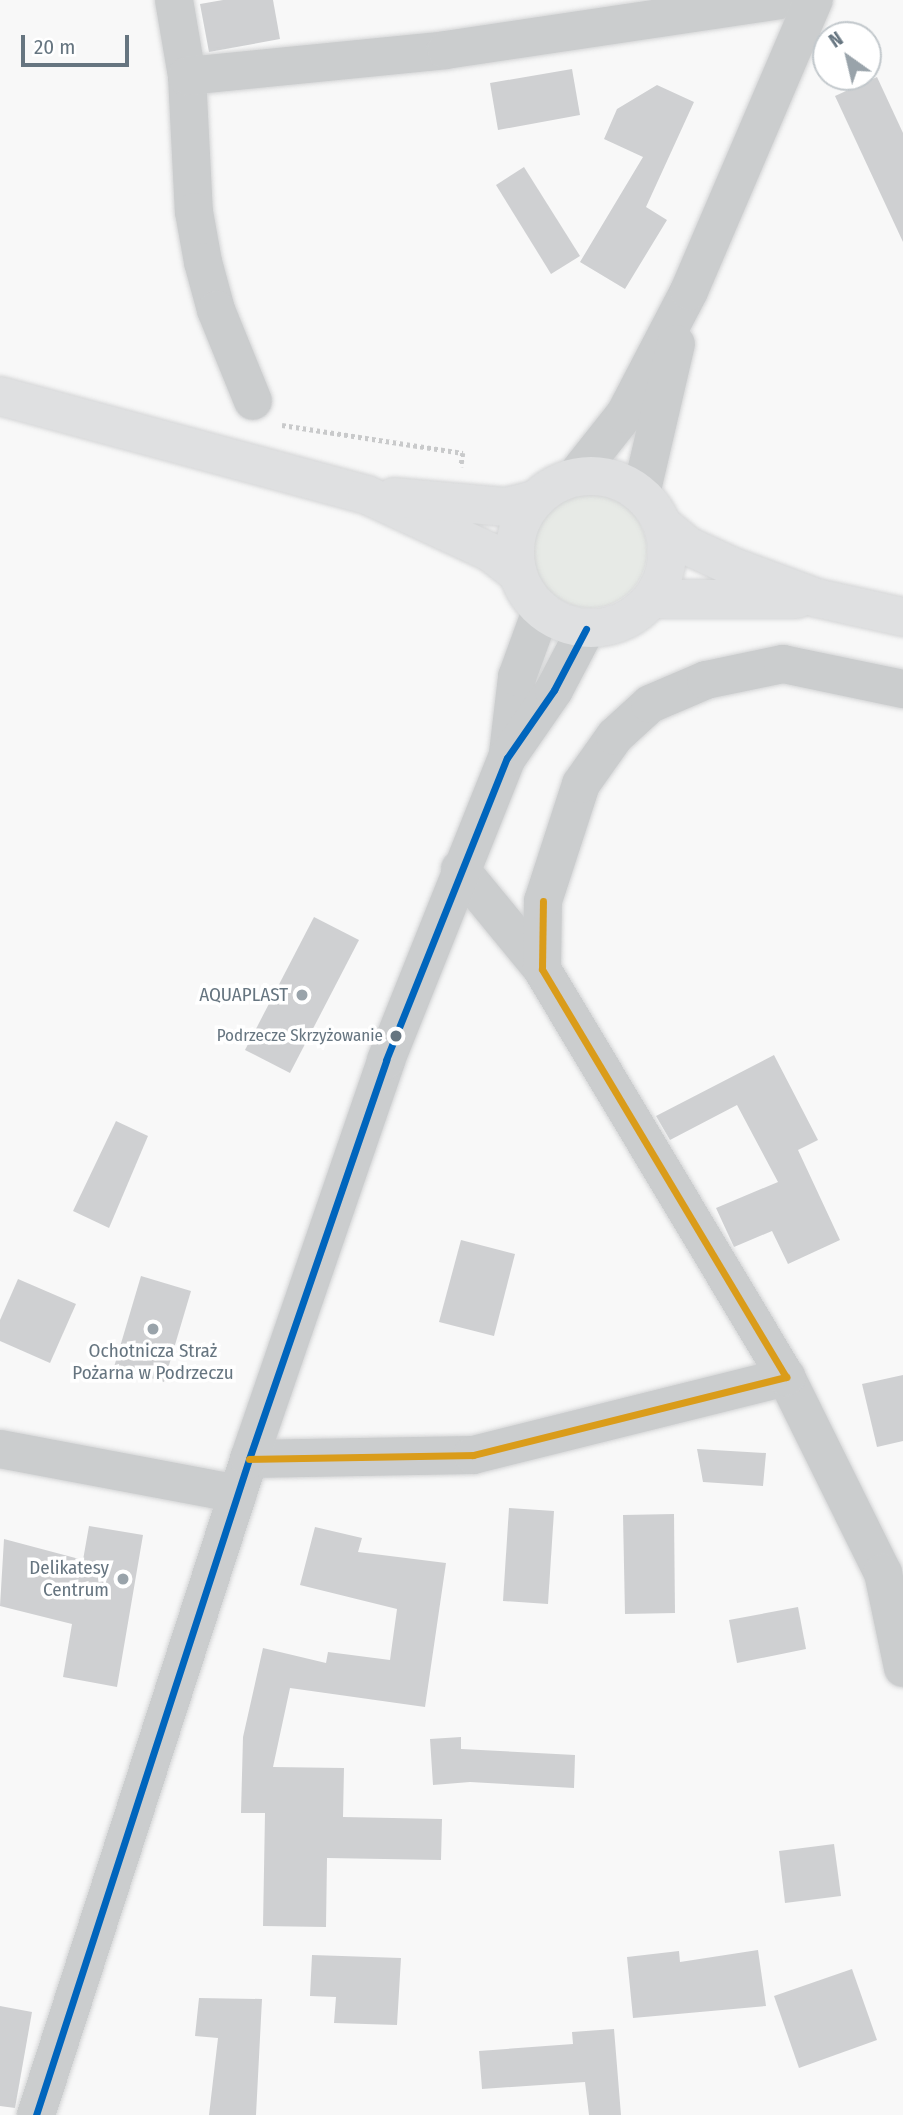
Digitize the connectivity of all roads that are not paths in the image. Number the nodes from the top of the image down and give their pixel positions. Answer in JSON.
{"nodes":[{"id":1,"x":174,"y":0,"type":"edge"},
{"id":2,"x":779,"y":0,"type":"edge"},
{"id":3,"x":814,"y":0,"type":"edge"},
{"id":4,"x":187,"y":76,"type":"junction"},
{"id":5,"x":688,"y":291,"type":"junction"},
{"id":6,"x":0,"y":396,"type":"edge"},
{"id":7,"x":253,"y":401,"type":"road end"},
{"id":8,"x":575,"y":477,"type":"junction"},
{"id":9,"x":641,"y":494,"type":"junction"},
{"id":10,"x":367,"y":495,"type":"junction"},
{"id":11,"x":535,"y":500,"type":"junction"},
{"id":12,"x":664,"y":526,"type":"junction"},
{"id":13,"x":516,"y":572,"type":"junction"},
{"id":14,"x":817,"y":598,"type":"junction"},
{"id":15,"x":652,"y":599,"type":"junction"},
{"id":16,"x":541,"y":611,"type":"junction"},
{"id":17,"x":903,"y":617,"type":"edge"},
{"id":18,"x":586,"y":629,"type":"junction"},
{"id":19,"x":903,"y":689,"type":"edge"},
{"id":20,"x":507,"y":758,"type":"junction"},
{"id":21,"x":460,"y":869,"type":"junction"},
{"id":22,"x":542,"y":969,"type":"junction"},
{"id":23,"x":786,"y":1377,"type":"junction"},
{"id":24,"x":0,"y":1449,"type":"edge"},
{"id":25,"x":244,"y":1476,"type":"junction"},
{"id":26,"x":903,"y":1668,"type":"edge"},
{"id":27,"x":36,"y":2115,"type":"edge"}],
"edges":[{"from":1,"to":4,"type":"street"},
{"from":2,"to":4,"type":"street"},
{"from":3,"to":5,"type":"street"},
{"from":4,"to":7,"type":"street"},
{"from":5,"to":8,"type":"street"},
{"from":5,"to":9,"type":"street"},
{"from":6,"to":10,"type":"main road"},
{"from":8,"to":9,"type":"main road"},
{"from":8,"to":11,"type":"main road"},
{"from":9,"to":12,"type":"main road"},
{"from":10,"to":11,"type":"main road"},
{"from":10,"to":13,"type":"main road"},
{"from":11,"to":13,"type":"main road"},
{"from":12,"to":14,"type":"main road"},
{"from":12,"to":15,"type":"main road"},
{"from":13,"to":16,"type":"main road"},
{"from":14,"to":15,"type":"main road"},
{"from":14,"to":17,"type":"main road"},
{"from":15,"to":18,"type":"main road"},
{"from":16,"to":18,"type":"main road"},
{"from":16,"to":20,"type":"street"},
{"from":18,"to":20,"type":"street"},
{"from":19,"to":22,"type":"street"},
{"from":20,"to":21,"type":"street"},
{"from":21,"to":22,"type":"street"},
{"from":21,"to":25,"type":"street"},
{"from":22,"to":23,"type":"street"},
{"from":23,"to":25,"type":"street"},
{"from":23,"to":26,"type":"street"},
{"from":24,"to":25,"type":"street"},
{"from":25,"to":27,"type":"street"}]}
